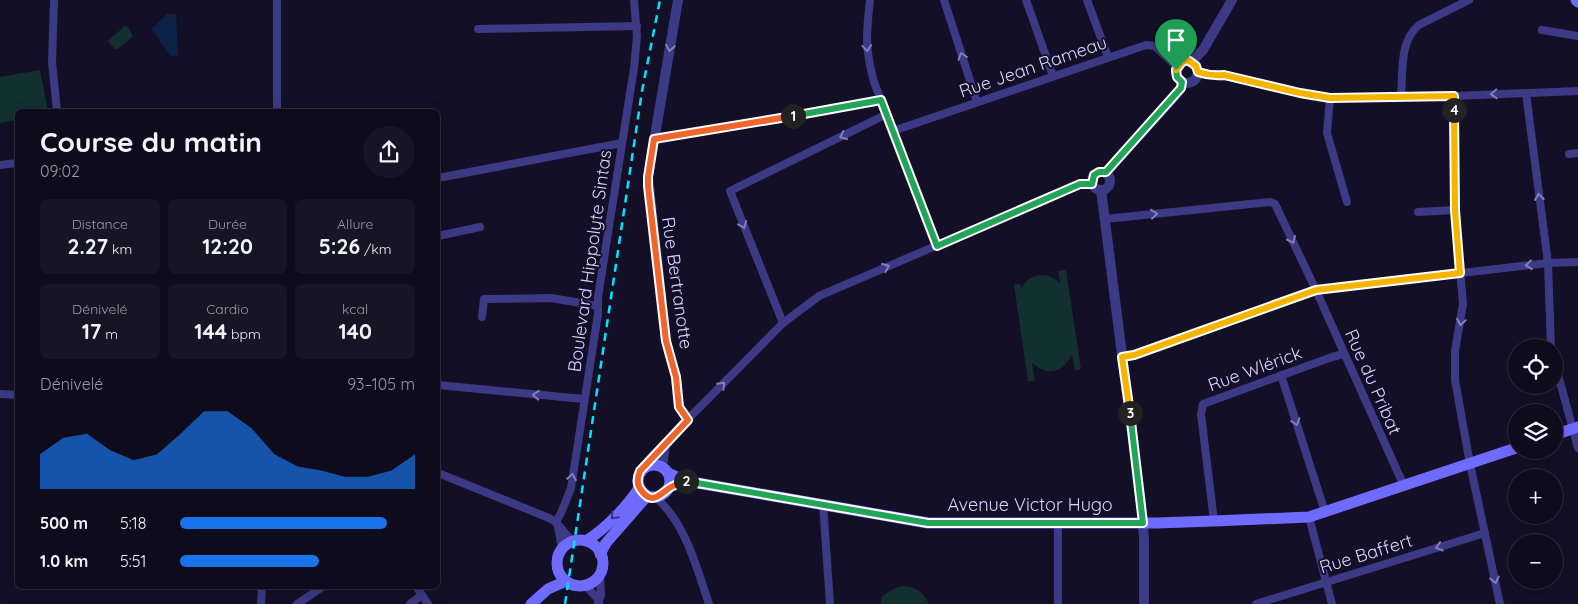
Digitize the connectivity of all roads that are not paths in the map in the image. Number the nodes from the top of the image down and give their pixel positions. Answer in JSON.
{"nodes":[{"id":1,"x":54,"y":0,"type":"edge"},
{"id":2,"x":277,"y":0,"type":"edge"},
{"id":3,"x":634,"y":0,"type":"edge"},
{"id":4,"x":678,"y":0,"type":"edge"},
{"id":5,"x":870,"y":0,"type":"edge"},
{"id":6,"x":944,"y":0,"type":"edge"},
{"id":7,"x":1026,"y":0,"type":"edge"},
{"id":8,"x":1087,"y":0,"type":"edge"},
{"id":9,"x":1232,"y":0,"type":"edge"},
{"id":10,"x":1469,"y":0,"type":"edge"},
{"id":11,"x":637,"y":26,"type":"junction"},
{"id":12,"x":478,"y":29,"type":"dead end"},
{"id":13,"x":1542,"y":30,"type":"dead end"},
{"id":14,"x":1578,"y":36,"type":"edge"},
{"id":15,"x":1108,"y":57,"type":"junction"},
{"id":16,"x":1192,"y":62,"type":"junction"},
{"id":17,"x":1177,"y":67,"type":"junction"},
{"id":18,"x":1198,"y":72,"type":"junction"},
{"id":19,"x":1053,"y":76,"type":"junction"},
{"id":20,"x":1182,"y":82,"type":"junction"},
{"id":21,"x":1578,"y":91,"type":"edge"},
{"id":22,"x":1526,"y":93,"type":"junction"},
{"id":23,"x":1454,"y":96,"type":"junction"},
{"id":24,"x":1401,"y":97,"type":"junction"},
{"id":25,"x":1330,"y":98,"type":"junction"},
{"id":26,"x":881,"y":100,"type":"junction"},
{"id":27,"x":977,"y":102,"type":"junction"},
{"id":28,"x":57,"y":109,"type":"edge"},
{"id":29,"x":277,"y":109,"type":"edge"},
{"id":30,"x":887,"y":114,"type":"junction"},
{"id":31,"x":893,"y":132,"type":"junction"},
{"id":32,"x":654,"y":139,"type":"junction"},
{"id":33,"x":622,"y":143,"type":"junction"},
{"id":34,"x":1578,"y":153,"type":"edge"},
{"id":35,"x":1569,"y":154,"type":"dead end"},
{"id":36,"x":15,"y":163,"type":"edge"},
{"id":37,"x":0,"y":165,"type":"edge"},
{"id":38,"x":1106,"y":172,"type":"junction"},
{"id":39,"x":440,"y":178,"type":"edge"},
{"id":40,"x":1097,"y":187,"type":"junction"},
{"id":41,"x":1347,"y":202,"type":"dead end"},
{"id":42,"x":1455,"y":210,"type":"junction"},
{"id":43,"x":1418,"y":212,"type":"dead end"},
{"id":44,"x":1105,"y":219,"type":"junction"},
{"id":45,"x":480,"y":227,"type":"dead end"},
{"id":46,"x":440,"y":236,"type":"edge"},
{"id":47,"x":937,"y":246,"type":"junction"},
{"id":48,"x":1578,"y":262,"type":"edge"},
{"id":49,"x":1548,"y":263,"type":"junction"},
{"id":50,"x":1460,"y":273,"type":"junction"},
{"id":51,"x":1316,"y":290,"type":"junction"},
{"id":52,"x":598,"y":306,"type":"junction"},
{"id":53,"x":482,"y":317,"type":"dead end"},
{"id":54,"x":784,"y":323,"type":"junction"},
{"id":55,"x":1549,"y":339,"type":"edge"},
{"id":56,"x":1344,"y":354,"type":"junction"},
{"id":57,"x":1122,"y":357,"type":"junction"},
{"id":58,"x":1281,"y":375,"type":"junction"},
{"id":59,"x":440,"y":386,"type":"edge"},
{"id":60,"x":1563,"y":389,"type":"edge"},
{"id":61,"x":0,"y":394,"type":"edge"},
{"id":62,"x":15,"y":395,"type":"edge"},
{"id":63,"x":584,"y":399,"type":"junction"},
{"id":64,"x":688,"y":420,"type":"junction"},
{"id":65,"x":1575,"y":428,"type":"edge"},
{"id":66,"x":1563,"y":432,"type":"edge"},
{"id":67,"x":665,"y":446,"type":"junction"},
{"id":68,"x":1578,"y":448,"type":"edge"},
{"id":69,"x":1508,"y":451,"type":"edge"},
{"id":70,"x":1470,"y":464,"type":"junction"},
{"id":71,"x":644,"y":467,"type":"junction"},
{"id":72,"x":665,"y":470,"type":"junction"},
{"id":73,"x":440,"y":474,"type":"edge"},
{"id":74,"x":686,"y":481,"type":"junction"},
{"id":75,"x":1404,"y":486,"type":"junction"},
{"id":76,"x":656,"y":494,"type":"junction"},
{"id":77,"x":823,"y":504,"type":"junction"},
{"id":78,"x":1325,"y":512,"type":"junction"},
{"id":79,"x":1309,"y":517,"type":"junction"},
{"id":80,"x":1214,"y":521,"type":"junction"},
{"id":81,"x":557,"y":523,"type":"junction"},
{"id":82,"x":1058,"y":523,"type":"junction"},
{"id":83,"x":1143,"y":523,"type":"junction"},
{"id":84,"x":1486,"y":533,"type":"junction"},
{"id":85,"x":572,"y":541,"type":"junction"},
{"id":86,"x":586,"y":541,"type":"junction"},
{"id":87,"x":562,"y":548,"type":"junction"},
{"id":88,"x":600,"y":554,"type":"junction"},
{"id":89,"x":558,"y":569,"type":"junction"},
{"id":90,"x":600,"y":575,"type":"junction"},
{"id":91,"x":566,"y":581,"type":"junction"},
{"id":92,"x":1326,"y":582,"type":"junction"},
{"id":93,"x":586,"y":586,"type":"junction"},
{"id":94,"x":262,"y":589,"type":"edge"},
{"id":95,"x":320,"y":589,"type":"edge"},
{"id":96,"x":418,"y":589,"type":"edge"},
{"id":97,"x":548,"y":589,"type":"junction"},
{"id":98,"x":422,"y":595,"type":"junction"},
{"id":99,"x":261,"y":604,"type":"edge"},
{"id":100,"x":297,"y":604,"type":"edge"},
{"id":101,"x":410,"y":604,"type":"edge"},
{"id":102,"x":428,"y":604,"type":"edge"},
{"id":103,"x":531,"y":604,"type":"edge"},
{"id":104,"x":598,"y":604,"type":"edge"},
{"id":105,"x":709,"y":604,"type":"edge"},
{"id":106,"x":830,"y":604,"type":"edge"},
{"id":107,"x":1058,"y":604,"type":"edge"},
{"id":108,"x":1144,"y":604,"type":"edge"},
{"id":109,"x":1256,"y":604,"type":"edge"},
{"id":110,"x":1332,"y":604,"type":"edge"},
{"id":111,"x":1500,"y":604,"type":"edge"}],
"edges":[{"from":1,"to":28,"type":"street"},
{"from":2,"to":29,"type":"street"},
{"from":3,"to":11,"type":"street","name":"Boulevard Hippolyte Sintas"},
{"from":4,"to":32,"type":"street","name":"Rue Bertranotte","one_way":true},
{"from":5,"to":26,"type":"street","one_way":true},
{"from":27,"to":6,"type":"street","one_way":true},
{"from":7,"to":19,"type":"street"},
{"from":8,"to":15,"type":"street"},
{"from":9,"to":16,"type":"street"},
{"from":10,"to":24,"type":"street"},
{"from":11,"to":12,"type":"street"},
{"from":11,"to":33,"type":"street","name":"Boulevard Hippolyte Sintas"},
{"from":13,"to":14,"type":"street"},
{"from":15,"to":17,"type":"street","name":"Rue Jean Rameau"},
{"from":15,"to":19,"type":"street","name":"Rue Jean Rameau"},
{"from":16,"to":17,"type":"street"},
{"from":16,"to":18,"type":"street"},
{"from":17,"to":20,"type":"street"},
{"from":18,"to":20,"type":"street"},
{"from":18,"to":25,"type":"street"},
{"from":19,"to":27,"type":"street","name":"Rue Jean Rameau"},
{"from":20,"to":38,"type":"street"},
{"from":21,"to":22,"type":"street"},
{"from":22,"to":23,"type":"street","one_way":true},
{"from":49,"to":22,"type":"street","one_way":true},
{"from":23,"to":24,"type":"street"},
{"from":23,"to":42,"type":"street"},
{"from":24,"to":25,"type":"street"},
{"from":25,"to":41,"type":"street"},
{"from":26,"to":30,"type":"street"},
{"from":26,"to":32,"type":"street"},
{"from":27,"to":31,"type":"street","name":"Rue Jean Rameau"},
{"from":30,"to":31,"type":"street"},
{"from":30,"to":54,"type":"street","one_way":true},
{"from":31,"to":47,"type":"street"},
{"from":32,"to":64,"type":"street","name":"Rue Bertranotte"},
{"from":33,"to":39,"type":"street"},
{"from":33,"to":52,"type":"street","name":"Boulevard Hippolyte Sintas"},
{"from":34,"to":35,"type":"street"},
{"from":36,"to":37,"type":"street"},
{"from":38,"to":40,"type":"street"},
{"from":38,"to":40,"type":"street"},
{"from":40,"to":44,"type":"street"},
{"from":40,"to":47,"type":"street"},
{"from":42,"to":43,"type":"street"},
{"from":42,"to":50,"type":"street"},
{"from":44,"to":51,"type":"street","name":"Rue du Pribat","one_way":true},
{"from":44,"to":57,"type":"street"},
{"from":45,"to":46,"type":"street"},
{"from":54,"to":47,"type":"street","one_way":true},
{"from":48,"to":49,"type":"street"},
{"from":49,"to":50,"type":"street","one_way":true},
{"from":49,"to":55,"type":"street"},
{"from":50,"to":51,"type":"street"},
{"from":50,"to":70,"type":"street","one_way":true},
{"from":51,"to":56,"type":"street","name":"Rue du Pribat"},
{"from":51,"to":57,"type":"street"},
{"from":52,"to":53,"type":"street"},
{"from":52,"to":63,"type":"street","name":"Boulevard Hippolyte Sintas"},
{"from":64,"to":54,"type":"street","one_way":true},
{"from":56,"to":58,"type":"street","name":"Rue Wlérick"},
{"from":56,"to":75,"type":"street","name":"Rue du Pribat"},
{"from":57,"to":83,"type":"street"},
{"from":58,"to":78,"type":"street","one_way":true},
{"from":58,"to":80,"type":"street","name":"Rue Wlérick"},
{"from":63,"to":59,"type":"street","one_way":true},
{"from":60,"to":65,"type":"street"},
{"from":61,"to":62,"type":"street"},
{"from":81,"to":63,"type":"street","name":"Boulevard Hippolyte Sintas","one_way":true},
{"from":64,"to":67,"type":"street"},
{"from":65,"to":66,"type":"main road"},
{"from":65,"to":68,"type":"street"},
{"from":67,"to":71,"type":"street"},
{"from":67,"to":72,"type":"street"},
{"from":69,"to":70,"type":"main road","name":"Avenue Victor Hugo"},
{"from":70,"to":75,"type":"main road","name":"Avenue Victor Hugo"},
{"from":70,"to":84,"type":"street"},
{"from":71,"to":72,"type":"main road"},
{"from":71,"to":76,"type":"main road"},
{"from":72,"to":74,"type":"main road","name":"Avenue Victor Hugo"},
{"from":72,"to":76,"type":"main road"},
{"from":73,"to":81,"type":"street"},
{"from":74,"to":76,"type":"main road"},
{"from":74,"to":77,"type":"main road","name":"Avenue Victor Hugo"},
{"from":75,"to":78,"type":"main road","name":"Avenue Victor Hugo"},
{"from":76,"to":86,"type":"main road","one_way":true},
{"from":76,"to":88,"type":"main road"},
{"from":76,"to":105,"type":"street"},
{"from":77,"to":82,"type":"main road","name":"Avenue Victor Hugo"},
{"from":77,"to":106,"type":"street"},
{"from":78,"to":79,"type":"main road","name":"Avenue Victor Hugo"},
{"from":79,"to":80,"type":"main road","name":"Avenue Victor Hugo"},
{"from":79,"to":92,"type":"street"},
{"from":80,"to":83,"type":"main road","name":"Avenue Victor Hugo"},
{"from":81,"to":85,"type":"street"},
{"from":81,"to":87,"type":"street"},
{"from":82,"to":83,"type":"main road","name":"Avenue Victor Hugo"},
{"from":82,"to":107,"type":"street"},
{"from":83,"to":108,"type":"street"},
{"from":84,"to":92,"type":"street","name":"Rue Baffert","one_way":true},
{"from":84,"to":111,"type":"street","one_way":true},
{"from":85,"to":86,"type":"main road"},
{"from":85,"to":87,"type":"main road"},
{"from":86,"to":88,"type":"main road"},
{"from":87,"to":89,"type":"main road"},
{"from":88,"to":90,"type":"main road"},
{"from":89,"to":91,"type":"main road"},
{"from":89,"to":97,"type":"main road"},
{"from":90,"to":93,"type":"main road"},
{"from":90,"to":104,"type":"street"},
{"from":91,"to":93,"type":"main road"},
{"from":91,"to":97,"type":"main road"},
{"from":92,"to":109,"type":"street","name":"Rue Baffert"},
{"from":92,"to":110,"type":"street"},
{"from":93,"to":104,"type":"street"},
{"from":94,"to":99,"type":"street"},
{"from":95,"to":100,"type":"street"},
{"from":96,"to":98,"type":"street"},
{"from":97,"to":103,"type":"main road"},
{"from":98,"to":101,"type":"street"},
{"from":98,"to":102,"type":"street"}]}
